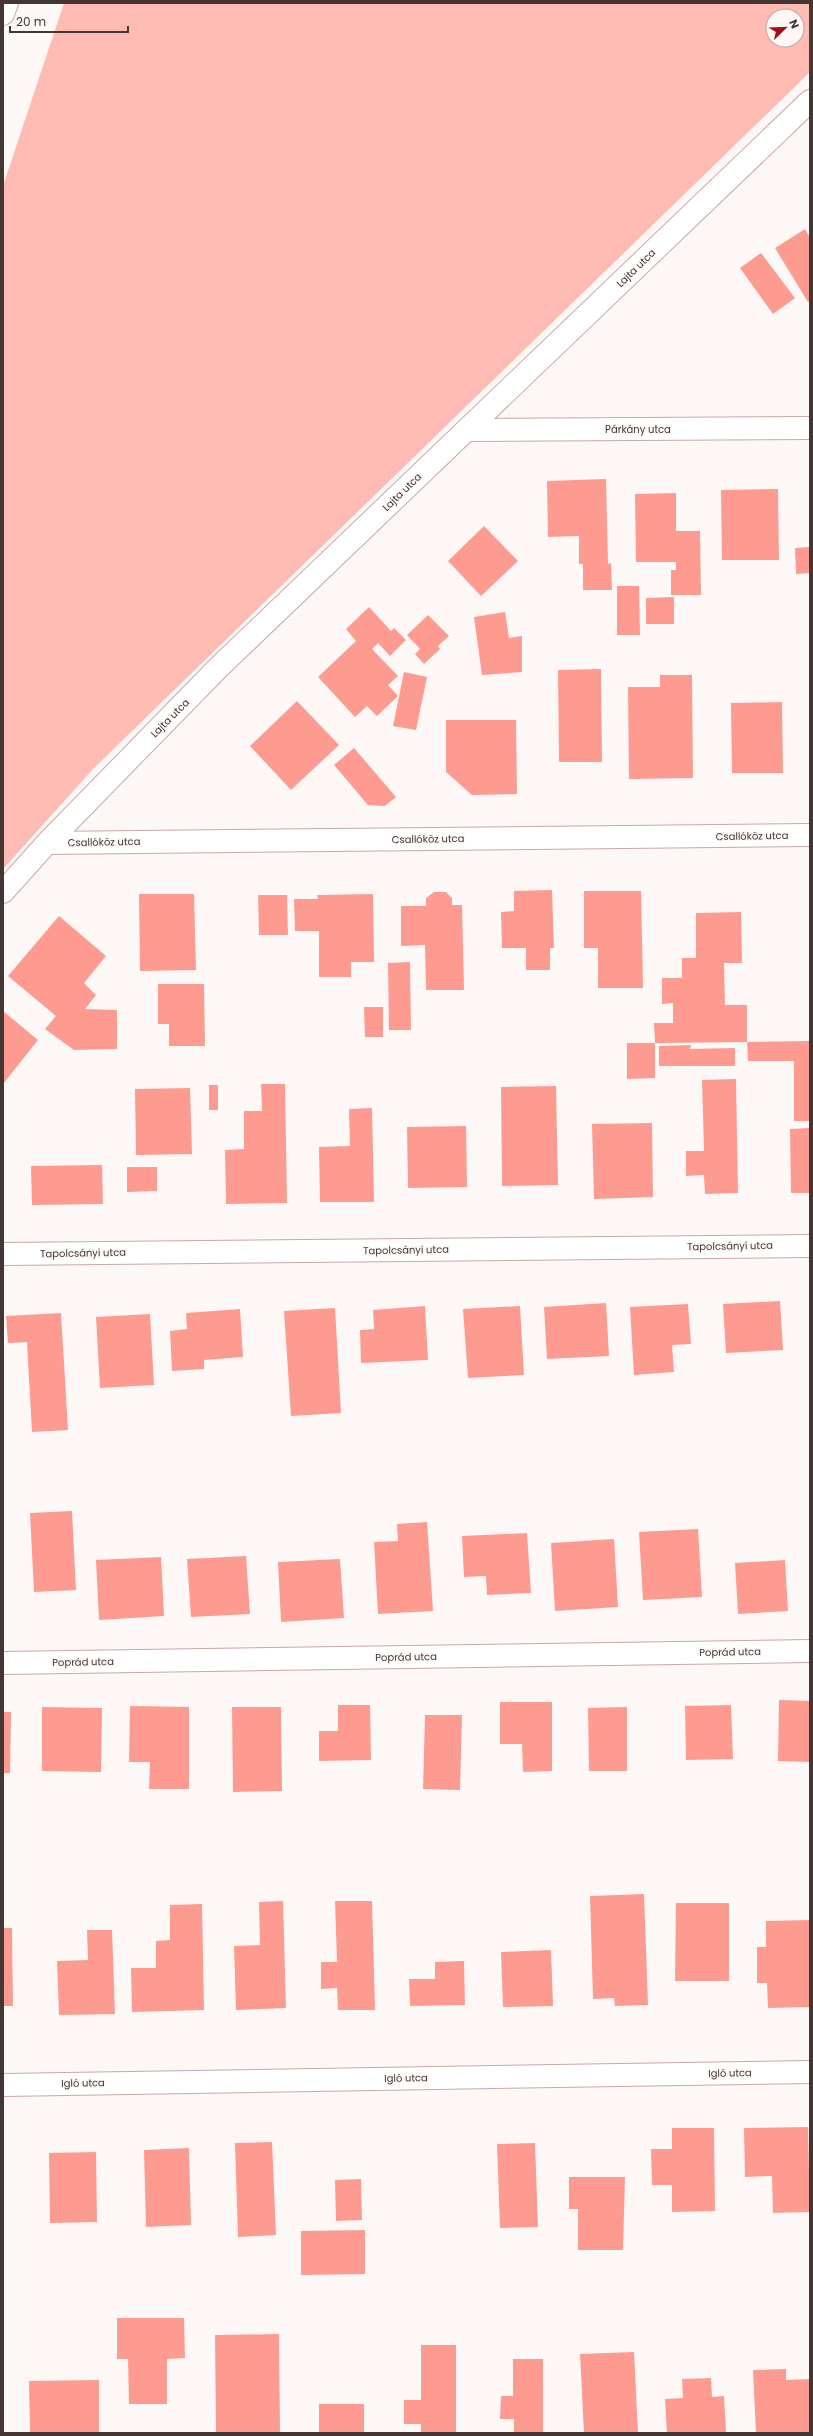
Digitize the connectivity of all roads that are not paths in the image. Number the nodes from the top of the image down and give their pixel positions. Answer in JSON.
{"nodes":[{"id":1,"x":7,"y":3,"type":"edge"},
{"id":2,"x":3,"y":14,"type":"edge"},
{"id":3,"x":810,"y":101,"type":"edge"},
{"id":4,"x":810,"y":428,"type":"edge"},
{"id":5,"x":467,"y":430,"type":"junction"},
{"id":6,"x":810,"y":835,"type":"edge"},
{"id":7,"x":47,"y":843,"type":"junction"},
{"id":8,"x":3,"y":892,"type":"edge"},
{"id":9,"x":810,"y":1246,"type":"edge"},
{"id":10,"x":3,"y":1254,"type":"edge"},
{"id":11,"x":810,"y":1651,"type":"edge"},
{"id":12,"x":3,"y":1663,"type":"edge"},
{"id":13,"x":810,"y":2072,"type":"edge"},
{"id":14,"x":3,"y":2085,"type":"edge"}],
"edges":[{"from":1,"to":2,"type":"street"},
{"from":3,"to":5,"type":"street","name":"Lajta utca"},
{"from":4,"to":5,"type":"street","name":"Párkány utca"},
{"from":5,"to":7,"type":"street","name":"Lajta utca"},
{"from":6,"to":7,"type":"street","name":"Csallóköz utca"},
{"from":7,"to":8,"type":"street","name":"Lajta utca"},
{"from":9,"to":10,"type":"street","name":"Tapolcsányi utca"},
{"from":11,"to":12,"type":"street","name":"Poprád utca"},
{"from":13,"to":14,"type":"street","name":"Igló utca"}]}
